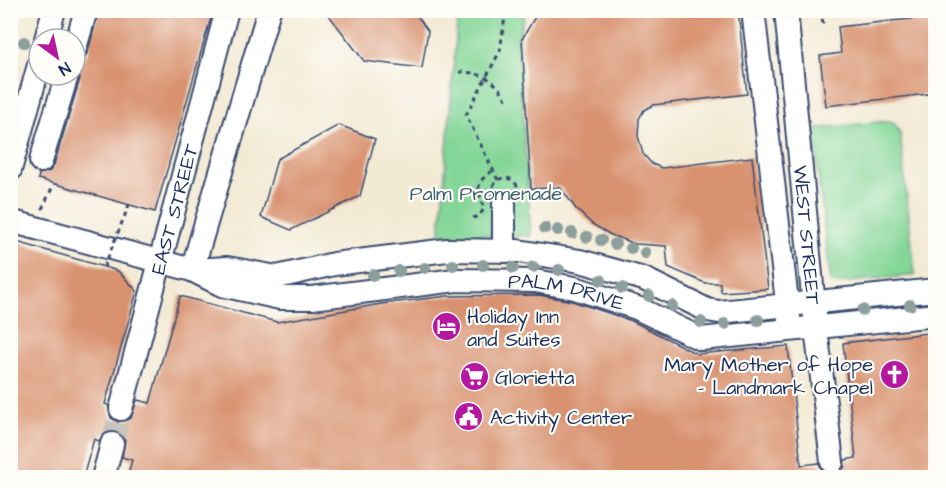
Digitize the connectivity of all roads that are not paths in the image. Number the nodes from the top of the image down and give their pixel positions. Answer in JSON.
{"nodes":[{"id":1,"x":54,"y":10,"type":"edge"},
{"id":2,"x":86,"y":10,"type":"edge"},
{"id":3,"x":227,"y":10,"type":"edge"},
{"id":4,"x":268,"y":10,"type":"edge"},
{"id":5,"x":753,"y":10,"type":"edge"},
{"id":6,"x":786,"y":10,"type":"edge"},
{"id":7,"x":49,"y":27,"type":"edge"},
{"id":8,"x":81,"y":27,"type":"edge"},
{"id":9,"x":33,"y":87,"type":"edge"},
{"id":10,"x":63,"y":87,"type":"edge"},
{"id":11,"x":41,"y":161,"type":"dead end"},
{"id":12,"x":10,"y":170,"type":"edge"},
{"id":13,"x":504,"y":204,"type":"dead end"},
{"id":14,"x":10,"y":221,"type":"edge"},
{"id":15,"x":504,"y":252,"type":"junction"},
{"id":16,"x":159,"y":261,"type":"junction"},
{"id":17,"x":334,"y":264,"type":"junction"},
{"id":18,"x":192,"y":270,"type":"junction"},
{"id":19,"x":936,"y":290,"type":"edge"},
{"id":20,"x":341,"y":294,"type":"junction"},
{"id":21,"x":813,"y":303,"type":"junction"},
{"id":22,"x":788,"y":306,"type":"junction"},
{"id":23,"x":936,"y":315,"type":"edge"},
{"id":24,"x":816,"y":328,"type":"junction"},
{"id":25,"x":790,"y":331,"type":"junction"},
{"id":26,"x":121,"y":409,"type":"tunnel mouth"},
{"id":27,"x":112,"y":444,"type":"tunnel mouth"},
{"id":28,"x":832,"y":462,"type":"dead end"},
{"id":29,"x":104,"y":477,"type":"edge"}],
"edges":[{"from":1,"to":7,"type":"street"},
{"from":2,"to":8,"type":"street"},
{"from":3,"to":16,"type":"street","name":"EAST STREET"},
{"from":4,"to":18,"type":"street","name":"EAST STREET"},
{"from":5,"to":22,"type":"street","name":"WEST STREET"},
{"from":6,"to":21,"type":"street","name":"WEST STREET"},
{"from":9,"to":12,"type":"street"},
{"from":10,"to":11,"type":"street"},
{"from":13,"to":15,"type":"street"},
{"from":14,"to":16,"type":"street","name":"PALM DRIVE"},
{"from":15,"to":17,"type":"street","name":"PALM DRIVE"},
{"from":15,"to":22,"type":"street","name":"PALM DRIVE"},
{"from":16,"to":18,"type":"street","name":"PALM DRIVE"},
{"from":16,"to":26,"type":"street","name":"EAST STREET"},
{"from":17,"to":18,"type":"street","name":"PALM DRIVE"},
{"from":17,"to":20,"type":"street"},
{"from":18,"to":20,"type":"street","name":"PALM DRIVE"},
{"from":19,"to":21,"type":"street","name":"PALM DRIVE"},
{"from":20,"to":25,"type":"street","name":"PALM DRIVE"},
{"from":21,"to":22,"type":"street","name":"PALM DRIVE"},
{"from":21,"to":24,"type":"street","name":"WEST STREET"},
{"from":22,"to":25,"type":"street","name":"WEST STREET"},
{"from":23,"to":24,"type":"street","name":"PALM DRIVE"},
{"from":24,"to":25,"type":"street","name":"PALM DRIVE"},
{"from":24,"to":28,"type":"street","name":"WEST STREET"},
{"from":27,"to":29,"type":"street"}]}
